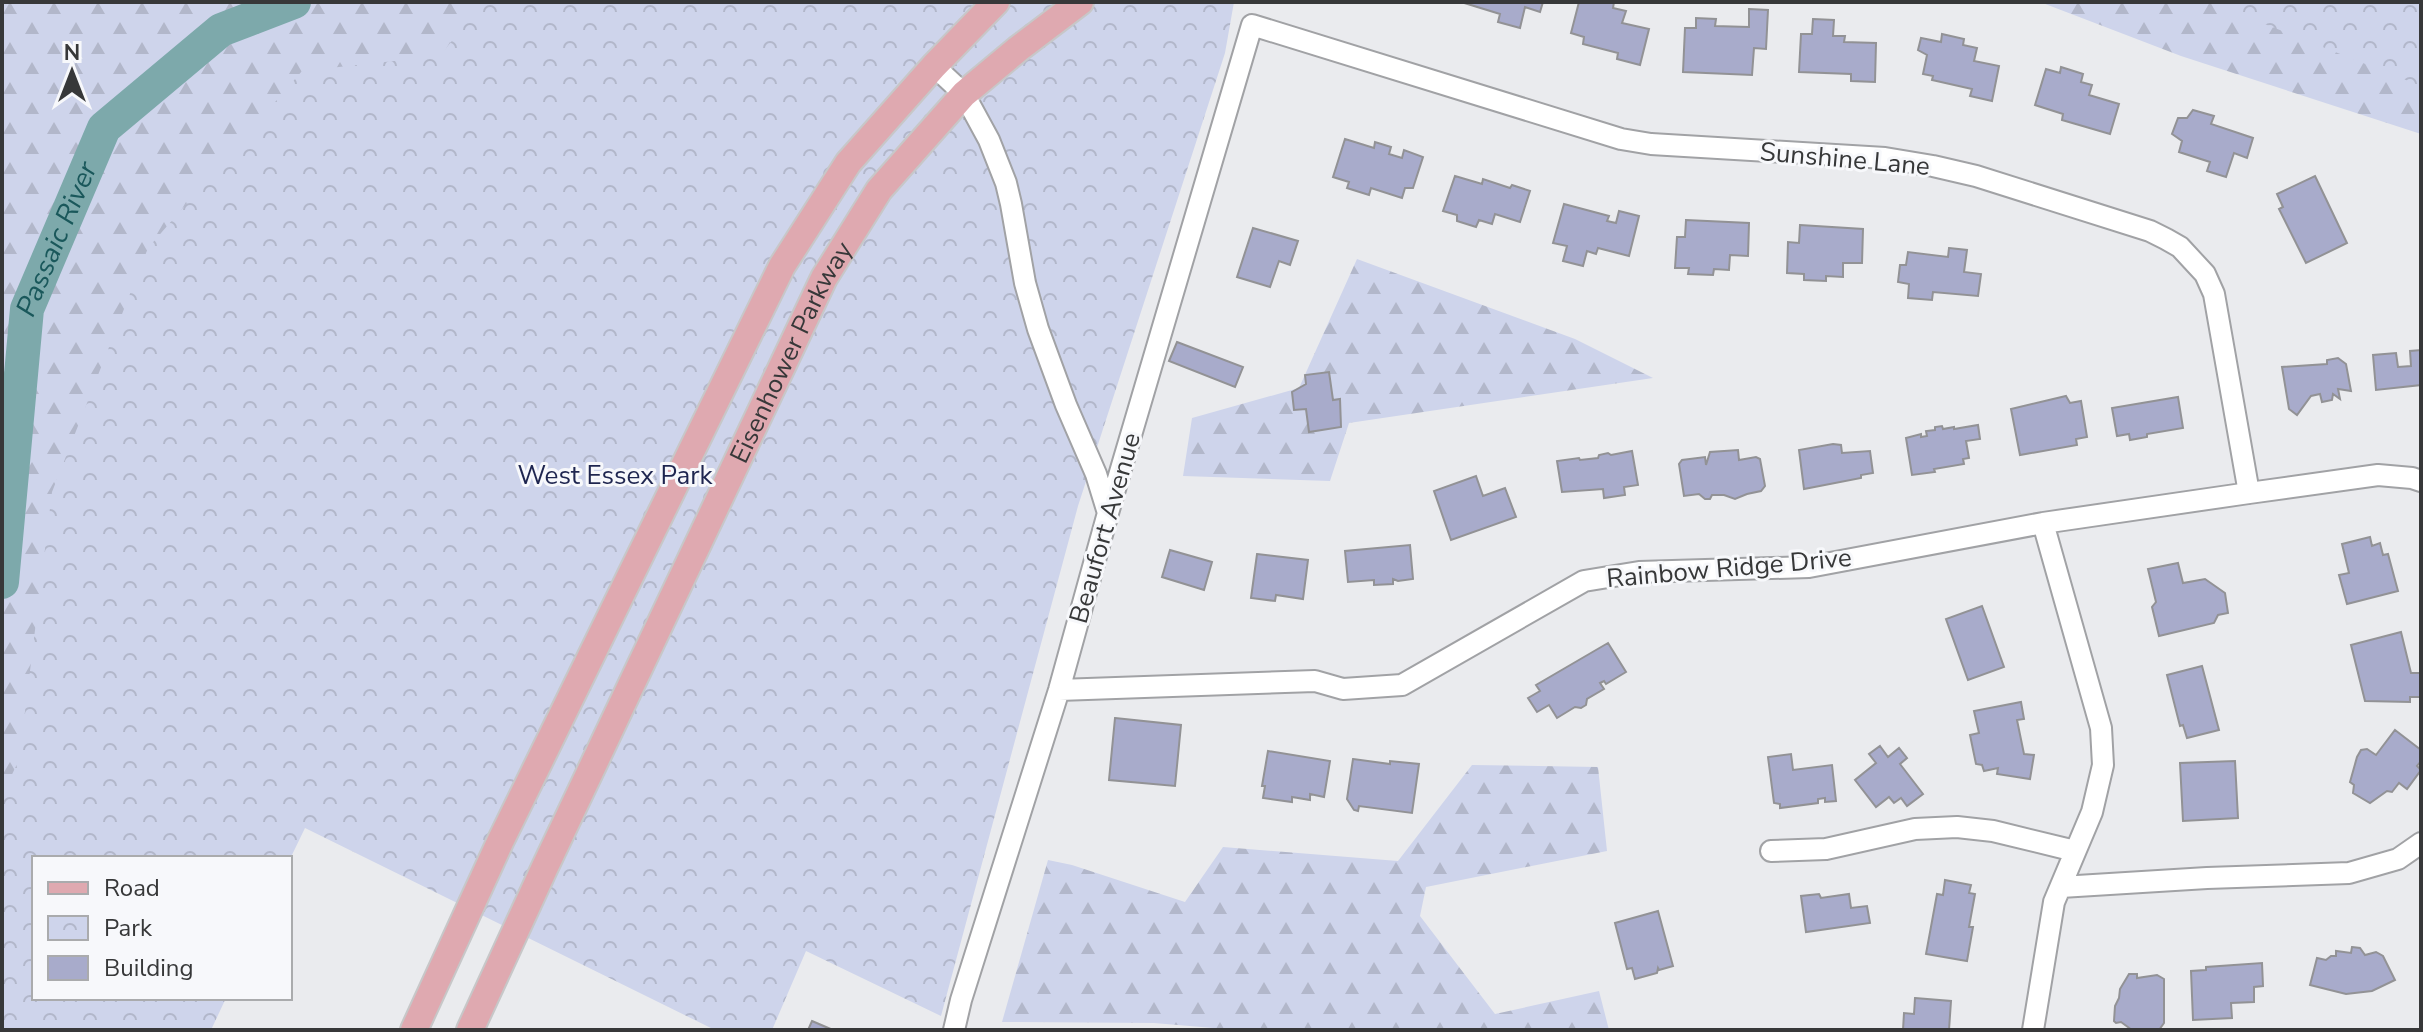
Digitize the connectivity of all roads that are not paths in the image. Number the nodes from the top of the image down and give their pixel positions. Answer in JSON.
{"nodes":[{"id":1,"x":996,"y":2,"type":"edge"},
{"id":2,"x":1080,"y":2,"type":"edge"},
{"id":3,"x":1252,"y":25,"type":"joint"},
{"id":4,"x":934,"y":66,"type":"junction"},
{"id":5,"x":964,"y":94,"type":"junction"},
{"id":6,"x":2421,"y":481,"type":"edge"},
{"id":7,"x":2249,"y":493,"type":"junction"},
{"id":8,"x":1108,"y":513,"type":"junction"},
{"id":9,"x":2043,"y":523,"type":"junction"},
{"id":10,"x":1059,"y":690,"type":"junction"},
{"id":11,"x":2421,"y":843,"type":"edge"},
{"id":12,"x":1771,"y":851,"type":"dead end"},
{"id":13,"x":2075,"y":851,"type":"junction"},
{"id":14,"x":2061,"y":887,"type":"junction"},
{"id":15,"x":414,"y":1030,"type":"edge"},
{"id":16,"x":470,"y":1030,"type":"edge"},
{"id":17,"x":954,"y":1030,"type":"edge"},
{"id":18,"x":2033,"y":1030,"type":"edge"}],
"edges":[{"from":1,"to":4,"type":"main road","name":"Eisenhower Parkway"},
{"from":2,"to":5,"type":"main road","name":"Eisenhower Parkway"},
{"from":3,"to":7,"type":"street","name":"Sunshine Lane"},
{"from":3,"to":8,"type":"street","name":"Beaufort Avenue"},
{"from":4,"to":5,"type":"street"},
{"from":4,"to":15,"type":"main road","name":"Eisenhower Parkway"},
{"from":5,"to":8,"type":"street"},
{"from":5,"to":16,"type":"main road","name":"Eisenhower Parkway"},
{"from":6,"to":7,"type":"street","name":"Rainbow Ridge Drive"},
{"from":7,"to":9,"type":"street","name":"Rainbow Ridge Drive"},
{"from":8,"to":10,"type":"street","name":"Beaufort Avenue"},
{"from":9,"to":10,"type":"street","name":"Rainbow Ridge Drive"},
{"from":9,"to":13,"type":"street"},
{"from":10,"to":17,"type":"street","name":"Beaufort Avenue"},
{"from":11,"to":14,"type":"street"},
{"from":12,"to":13,"type":"street"},
{"from":13,"to":14,"type":"street"},
{"from":14,"to":18,"type":"street"}]}
